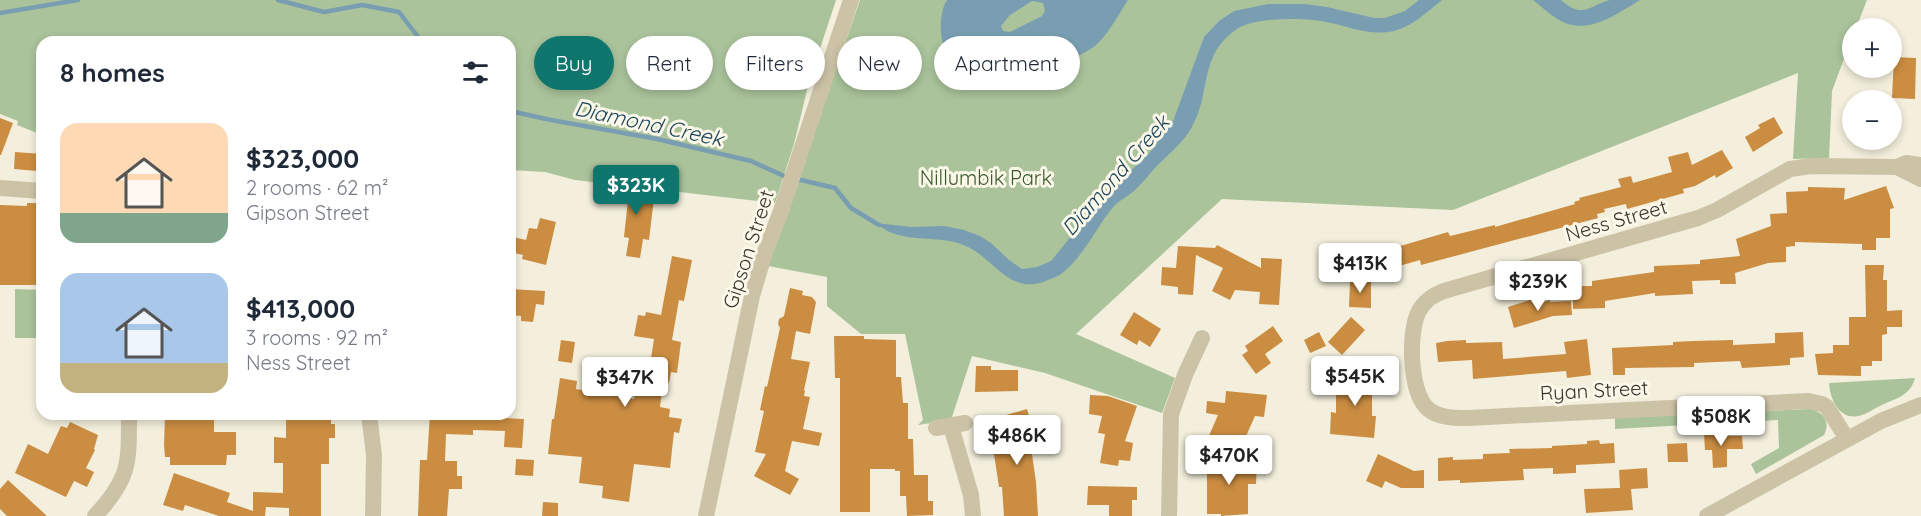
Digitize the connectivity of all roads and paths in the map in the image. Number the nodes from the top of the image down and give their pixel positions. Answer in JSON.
{"nodes":[{"id":1,"x":851,"y":0,"type":"edge"},
{"id":2,"x":1921,"y":165,"type":"edge"},
{"id":3,"x":1897,"y":167,"type":"junction"},
{"id":4,"x":1921,"y":179,"type":"edge"},
{"id":5,"x":0,"y":188,"type":"edge"},
{"id":6,"x":36,"y":191,"type":"edge"},
{"id":7,"x":1202,"y":338,"type":"dead end"},
{"id":8,"x":1921,"y":405,"type":"edge"},
{"id":9,"x":1434,"y":413,"type":"joint"},
{"id":10,"x":129,"y":420,"type":"edge"},
{"id":11,"x":370,"y":420,"type":"edge"},
{"id":12,"x":951,"y":426,"type":"dead end"},
{"id":13,"x":1846,"y":439,"type":"junction"},
{"id":14,"x":94,"y":516,"type":"edge"},
{"id":15,"x":373,"y":516,"type":"edge"},
{"id":16,"x":706,"y":516,"type":"edge"},
{"id":17,"x":973,"y":516,"type":"edge"},
{"id":18,"x":1168,"y":516,"type":"edge"},
{"id":19,"x":1707,"y":516,"type":"edge"}],
"edges":[{"from":1,"to":16,"type":"street","name":"Gipson Street"},
{"from":2,"to":3,"type":"street","name":"Ness Street"},
{"from":3,"to":4,"type":"street","name":"Ness Street"},
{"from":3,"to":9,"type":"street","name":"Ness Street"},
{"from":5,"to":6,"type":"street"},
{"from":7,"to":18,"type":"street"},
{"from":8,"to":13,"type":"street"},
{"from":9,"to":13,"type":"street","name":"Ryan Street"},
{"from":10,"to":14,"type":"street"},
{"from":11,"to":15,"type":"street"},
{"from":12,"to":17,"type":"street"},
{"from":13,"to":19,"type":"street"}]}
